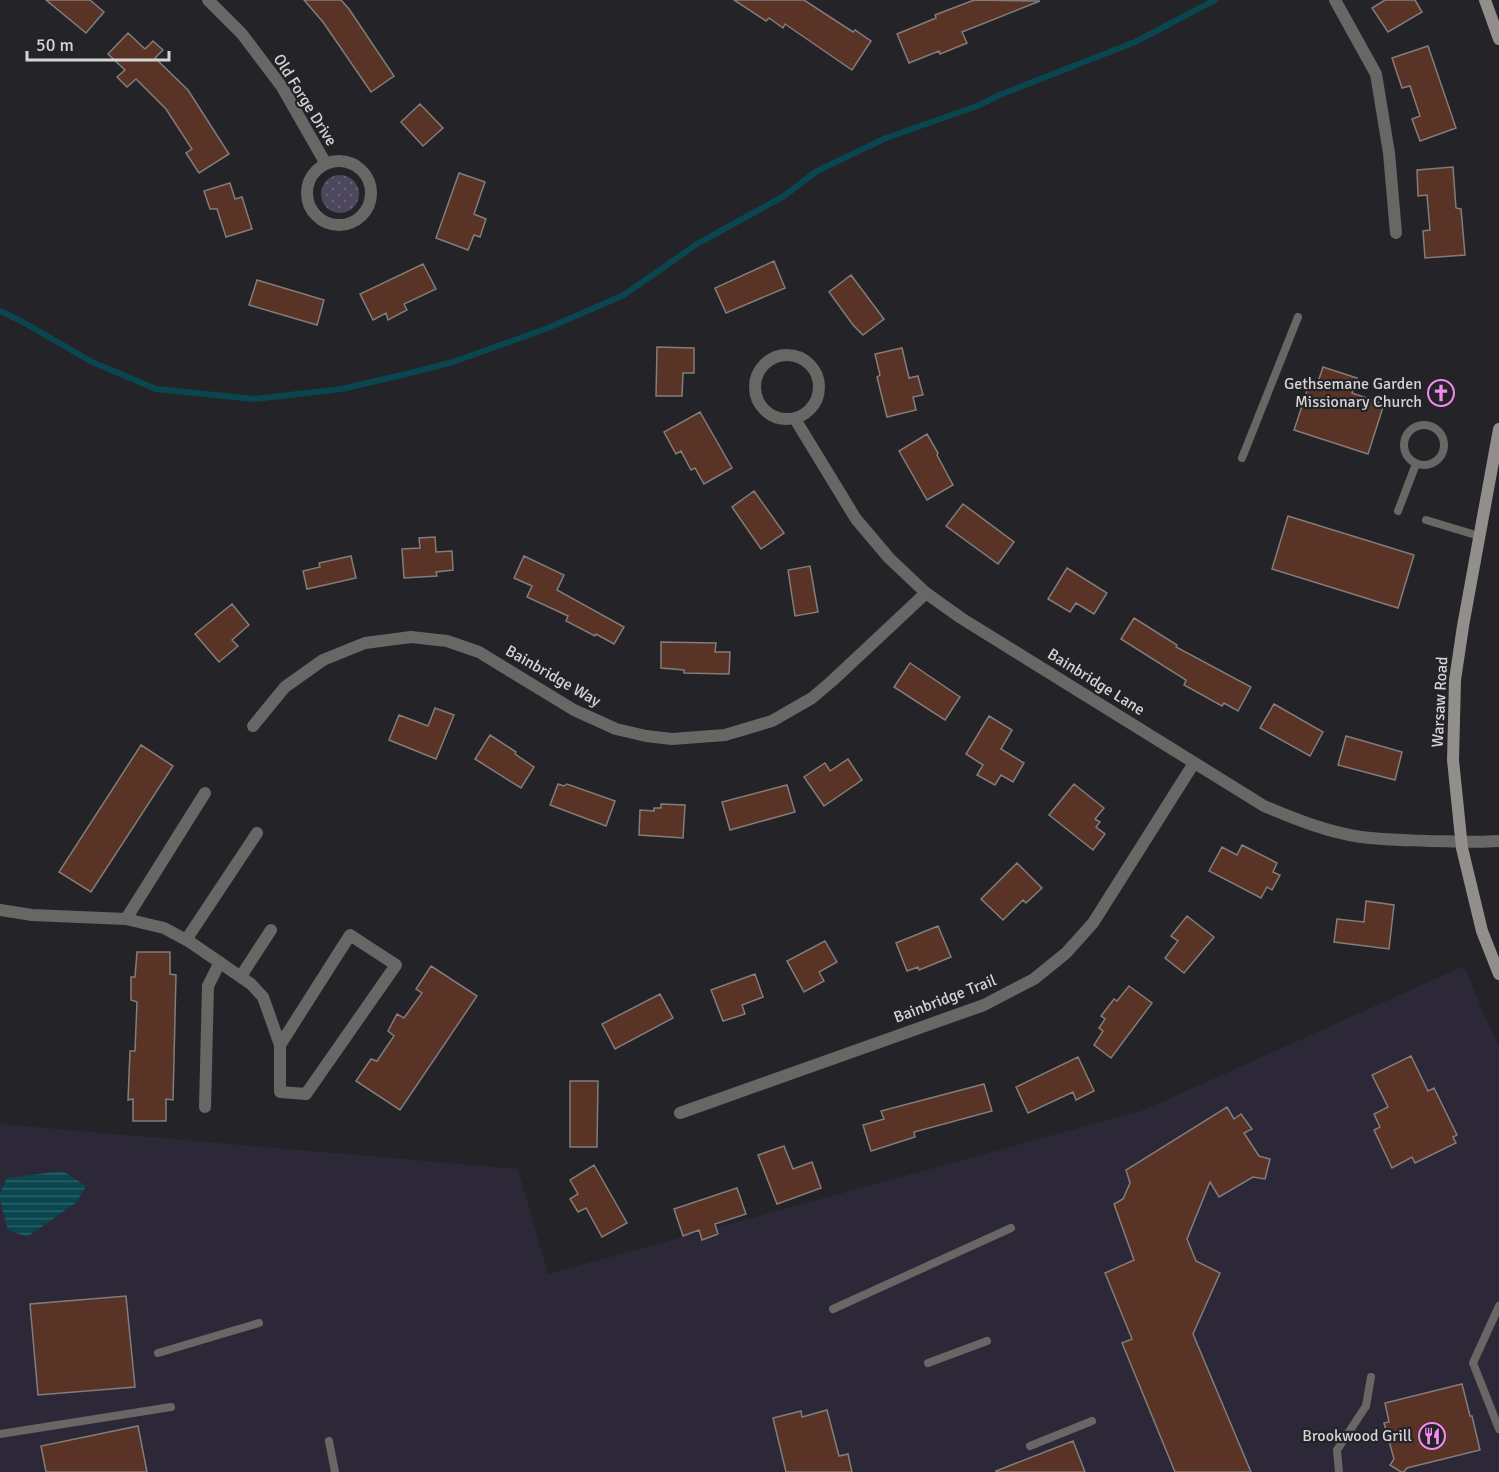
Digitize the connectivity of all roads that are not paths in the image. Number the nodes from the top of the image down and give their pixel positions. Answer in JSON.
{"nodes":[{"id":1,"x":208,"y":0,"type":"edge"},
{"id":2,"x":1335,"y":0,"type":"edge"},
{"id":3,"x":1485,"y":0,"type":"edge"},
{"id":4,"x":1499,"y":39,"type":"edge"},
{"id":5,"x":326,"y":164,"type":"junction"},
{"id":6,"x":1396,"y":233,"type":"dead end"},
{"id":7,"x":1298,"y":317,"type":"dead end"},
{"id":8,"x":795,"y":419,"type":"junction"},
{"id":9,"x":1499,"y":429,"type":"edge"},
{"id":10,"x":1242,"y":458,"type":"dead end"},
{"id":11,"x":1416,"y":464,"type":"junction"},
{"id":12,"x":1398,"y":511,"type":"dead end"},
{"id":13,"x":1426,"y":520,"type":"dead end"},
{"id":14,"x":1479,"y":536,"type":"junction"},
{"id":15,"x":926,"y":593,"type":"junction"},
{"id":16,"x":253,"y":726,"type":"dead end"},
{"id":17,"x":1194,"y":763,"type":"junction"},
{"id":18,"x":205,"y":793,"type":"dead end"},
{"id":19,"x":257,"y":832,"type":"dead end"},
{"id":20,"x":1499,"y":841,"type":"edge"},
{"id":21,"x":1461,"y":842,"type":"junction"},
{"id":22,"x":0,"y":910,"type":"edge"},
{"id":23,"x":126,"y":919,"type":"junction"},
{"id":24,"x":271,"y":930,"type":"dead end"},
{"id":25,"x":186,"y":940,"type":"junction"},
{"id":26,"x":220,"y":963,"type":"junction"},
{"id":27,"x":1499,"y":974,"type":"edge"},
{"id":28,"x":241,"y":976,"type":"junction"},
{"id":29,"x":280,"y":1045,"type":"junction"},
{"id":30,"x":205,"y":1107,"type":"dead end"},
{"id":31,"x":680,"y":1113,"type":"dead end"},
{"id":32,"x":1011,"y":1228,"type":"dead end"},
{"id":33,"x":1499,"y":1306,"type":"edge"},
{"id":34,"x":833,"y":1309,"type":"dead end"},
{"id":35,"x":259,"y":1323,"type":"dead end"},
{"id":36,"x":987,"y":1341,"type":"dead end"},
{"id":37,"x":158,"y":1353,"type":"dead end"},
{"id":38,"x":928,"y":1363,"type":"dead end"},
{"id":39,"x":1371,"y":1377,"type":"dead end"},
{"id":40,"x":171,"y":1407,"type":"dead end"},
{"id":41,"x":1092,"y":1420,"type":"dead end"},
{"id":42,"x":1499,"y":1429,"type":"edge"},
{"id":43,"x":0,"y":1434,"type":"edge"},
{"id":44,"x":329,"y":1441,"type":"dead end"},
{"id":45,"x":1030,"y":1446,"type":"dead end"},
{"id":46,"x":335,"y":1472,"type":"edge"},
{"id":47,"x":1339,"y":1472,"type":"edge"}],
"edges":[{"from":1,"to":5,"type":"street","name":"Old Forge Drive"},
{"from":2,"to":6,"type":"street"},
{"from":3,"to":4,"type":"street"},
{"from":5,"to":5,"type":"street","name":"Old Forge Drive"},
{"from":7,"to":10,"type":"lane"},
{"from":8,"to":8,"type":"street"},
{"from":8,"to":15,"type":"street","name":"Bainbridge Lane"},
{"from":9,"to":14,"type":"street","name":"Warsaw Road"},
{"from":11,"to":11,"type":"lane"},
{"from":11,"to":12,"type":"lane"},
{"from":13,"to":14,"type":"lane"},
{"from":14,"to":21,"type":"street","name":"Warsaw Road"},
{"from":15,"to":16,"type":"street","name":"Bainbridge Way"},
{"from":15,"to":17,"type":"street","name":"Bainbridge Lane"},
{"from":17,"to":21,"type":"street","name":"Bainbridge Lane"},
{"from":17,"to":31,"type":"street","name":"Bainbridge Trail"},
{"from":18,"to":23,"type":"street"},
{"from":19,"to":25,"type":"street"},
{"from":20,"to":21,"type":"street","name":"Bainbridge Lane"},
{"from":21,"to":27,"type":"street","name":"Warsaw Road"},
{"from":22,"to":23,"type":"street"},
{"from":23,"to":25,"type":"street"},
{"from":24,"to":28,"type":"street"},
{"from":25,"to":26,"type":"street"},
{"from":26,"to":28,"type":"street"},
{"from":26,"to":30,"type":"street"},
{"from":28,"to":29,"type":"street"},
{"from":29,"to":29,"type":"street"},
{"from":32,"to":34,"type":"lane"},
{"from":33,"to":42,"type":"lane"},
{"from":35,"to":37,"type":"lane"},
{"from":36,"to":38,"type":"lane"},
{"from":39,"to":47,"type":"lane"},
{"from":40,"to":43,"type":"lane"},
{"from":41,"to":45,"type":"lane"},
{"from":44,"to":46,"type":"lane"}]}
